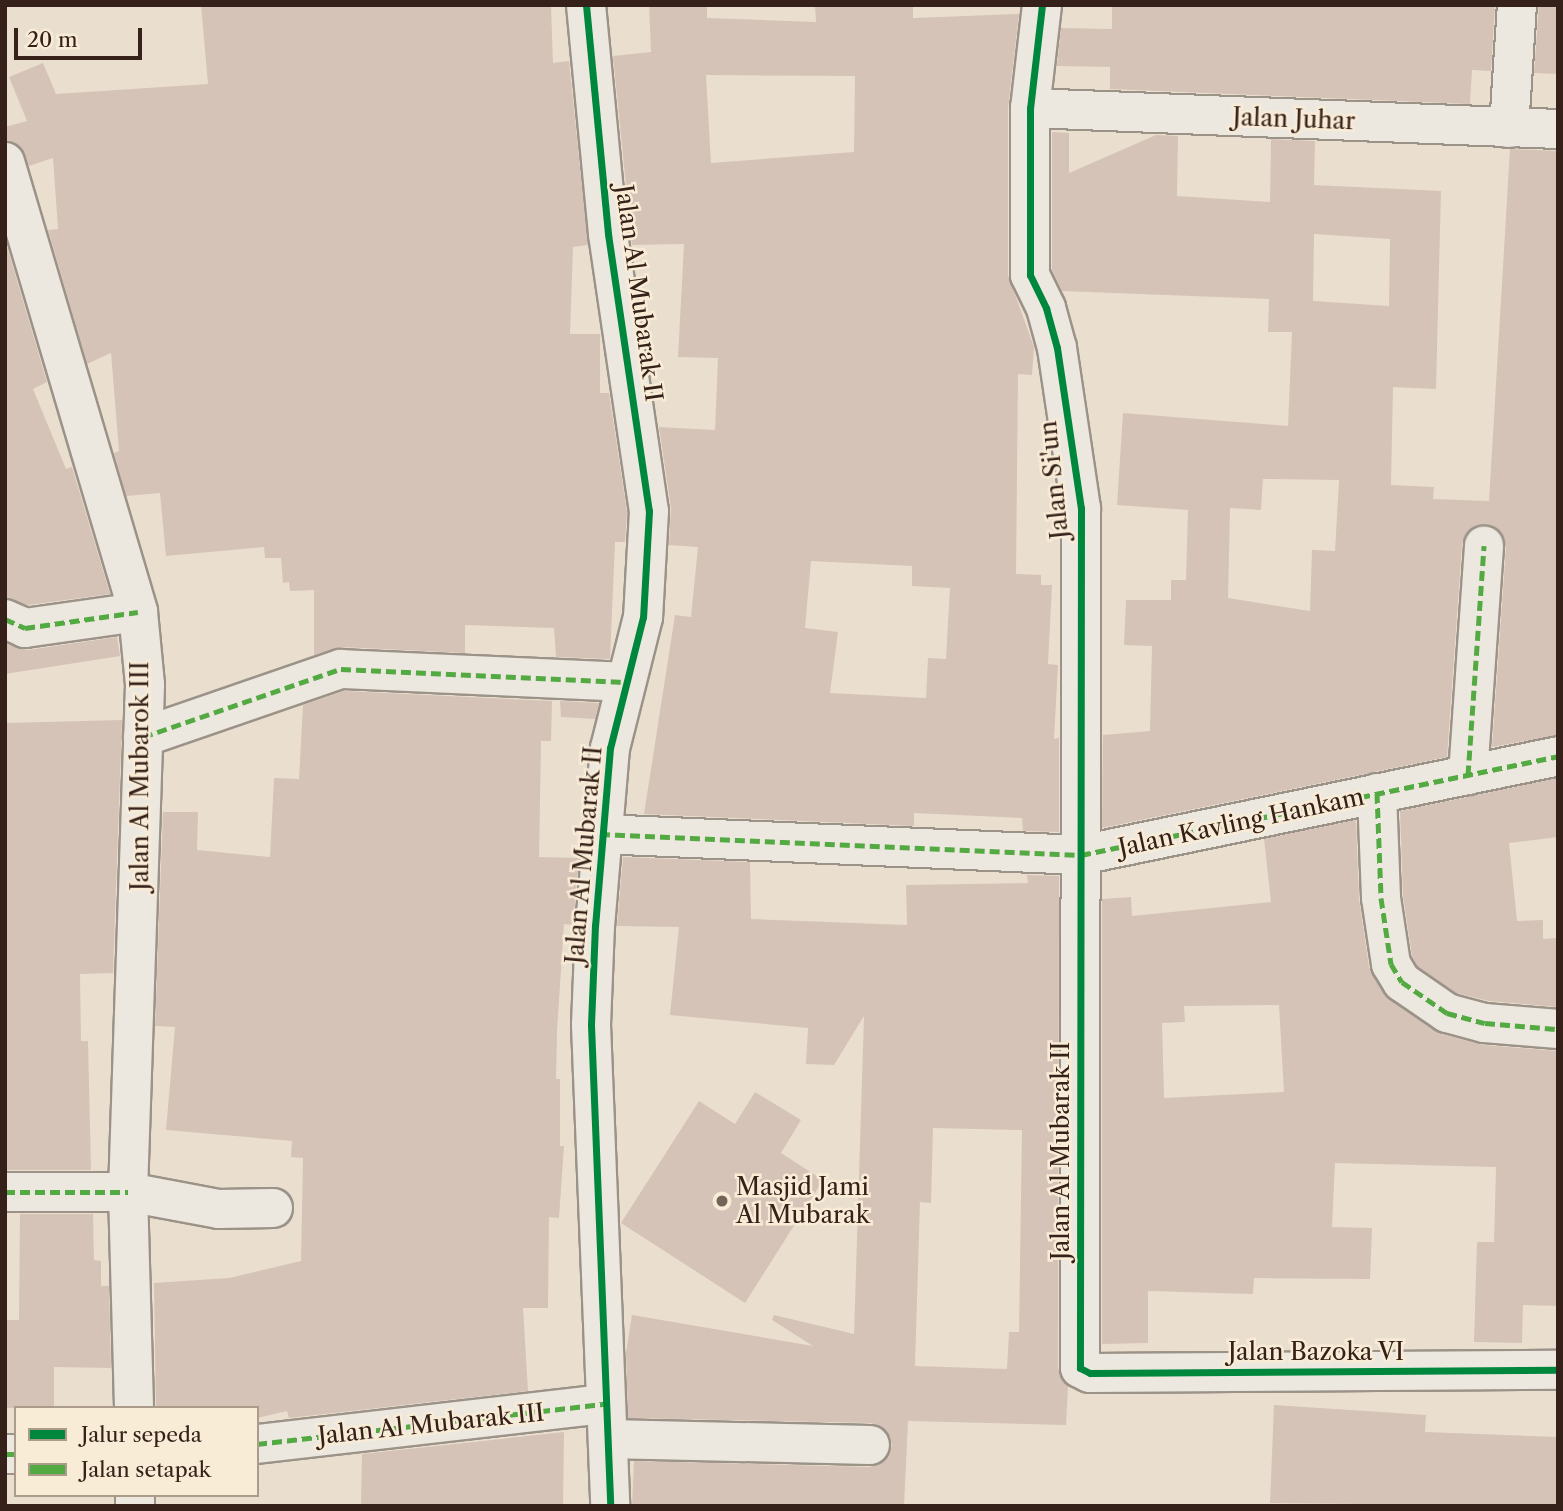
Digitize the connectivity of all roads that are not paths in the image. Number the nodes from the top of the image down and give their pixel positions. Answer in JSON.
{"nodes":[{"id":1,"x":586,"y":5,"type":"edge"},
{"id":2,"x":1042,"y":5,"type":"edge"},
{"id":3,"x":1517,"y":5,"type":"edge"},
{"id":4,"x":1030,"y":108,"type":"junction"},
{"id":5,"x":1509,"y":128,"type":"junction"},
{"id":6,"x":1558,"y":129,"type":"edge"},
{"id":7,"x":5,"y":162,"type":"edge"},
{"id":8,"x":1484,"y":546,"type":"dead end"},
{"id":9,"x":138,"y":612,"type":"junction"},
{"id":10,"x":5,"y":619,"type":"edge"},
{"id":11,"x":625,"y":682,"type":"junction"},
{"id":12,"x":143,"y":737,"type":"junction"},
{"id":13,"x":1558,"y":756,"type":"edge"},
{"id":14,"x":1468,"y":775,"type":"junction"},
{"id":15,"x":1377,"y":793,"type":"junction"},
{"id":16,"x":600,"y":834,"type":"junction"},
{"id":17,"x":1081,"y":855,"type":"junction"},
{"id":18,"x":1558,"y":1028,"type":"edge"},
{"id":19,"x":5,"y":1192,"type":"edge"},
{"id":20,"x":128,"y":1192,"type":"junction"},
{"id":21,"x":273,"y":1208,"type":"dead end"},
{"id":22,"x":1079,"y":1363,"type":"joint"},
{"id":23,"x":1558,"y":1370,"type":"edge"},
{"id":24,"x":134,"y":1406,"type":"edge"},
{"id":25,"x":607,"y":1422,"type":"junction"},
{"id":26,"x":259,"y":1444,"type":"edge"},
{"id":27,"x":870,"y":1445,"type":"dead end"},
{"id":28,"x":610,"y":1506,"type":"edge"}],
"edges":[{"from":1,"to":11,"type":"street","name":"Jalan Al Mubarak II"},
{"from":2,"to":4,"type":"street","name":"Jalan Si'un"},
{"from":3,"to":5,"type":"street"},
{"from":4,"to":5,"type":"street","name":"Jalan Juhar"},
{"from":4,"to":17,"type":"street","name":"Jalan Si'un"},
{"from":5,"to":6,"type":"street","name":"Jalan Juhar"},
{"from":7,"to":9,"type":"street","name":"Jalan Al Mubarok III"},
{"from":8,"to":14,"type":"street"},
{"from":9,"to":10,"type":"street"},
{"from":9,"to":12,"type":"street","name":"Jalan Al Mubarok III"},
{"from":11,"to":12,"type":"street"},
{"from":11,"to":16,"type":"street","name":"Jalan Al Mubarak II"},
{"from":12,"to":20,"type":"street","name":"Jalan Al Mubarok III"},
{"from":13,"to":14,"type":"street"},
{"from":14,"to":15,"type":"street"},
{"from":15,"to":17,"type":"street","name":"Jalan Kavling Hankam"},
{"from":15,"to":18,"type":"street","name":"Jalan Kavling Hankam"},
{"from":16,"to":17,"type":"street","name":"Jalan Kavling Hankam"},
{"from":16,"to":25,"type":"street","name":"Jalan Al Mubarak II"},
{"from":17,"to":22,"type":"street","name":"Jalan Al Mubarak II"},
{"from":19,"to":20,"type":"street"},
{"from":20,"to":21,"type":"street"},
{"from":20,"to":24,"type":"street","name":"Jalan Al Mubarok III"},
{"from":22,"to":23,"type":"street","name":"Jalan Bazoka VI"},
{"from":25,"to":26,"type":"street","name":"Jalan Al Mubarak III"},
{"from":25,"to":27,"type":"street","name":"Jalan Al Mubarak III"},
{"from":25,"to":28,"type":"street","name":"Jalan Al Mubarak II"}]}
